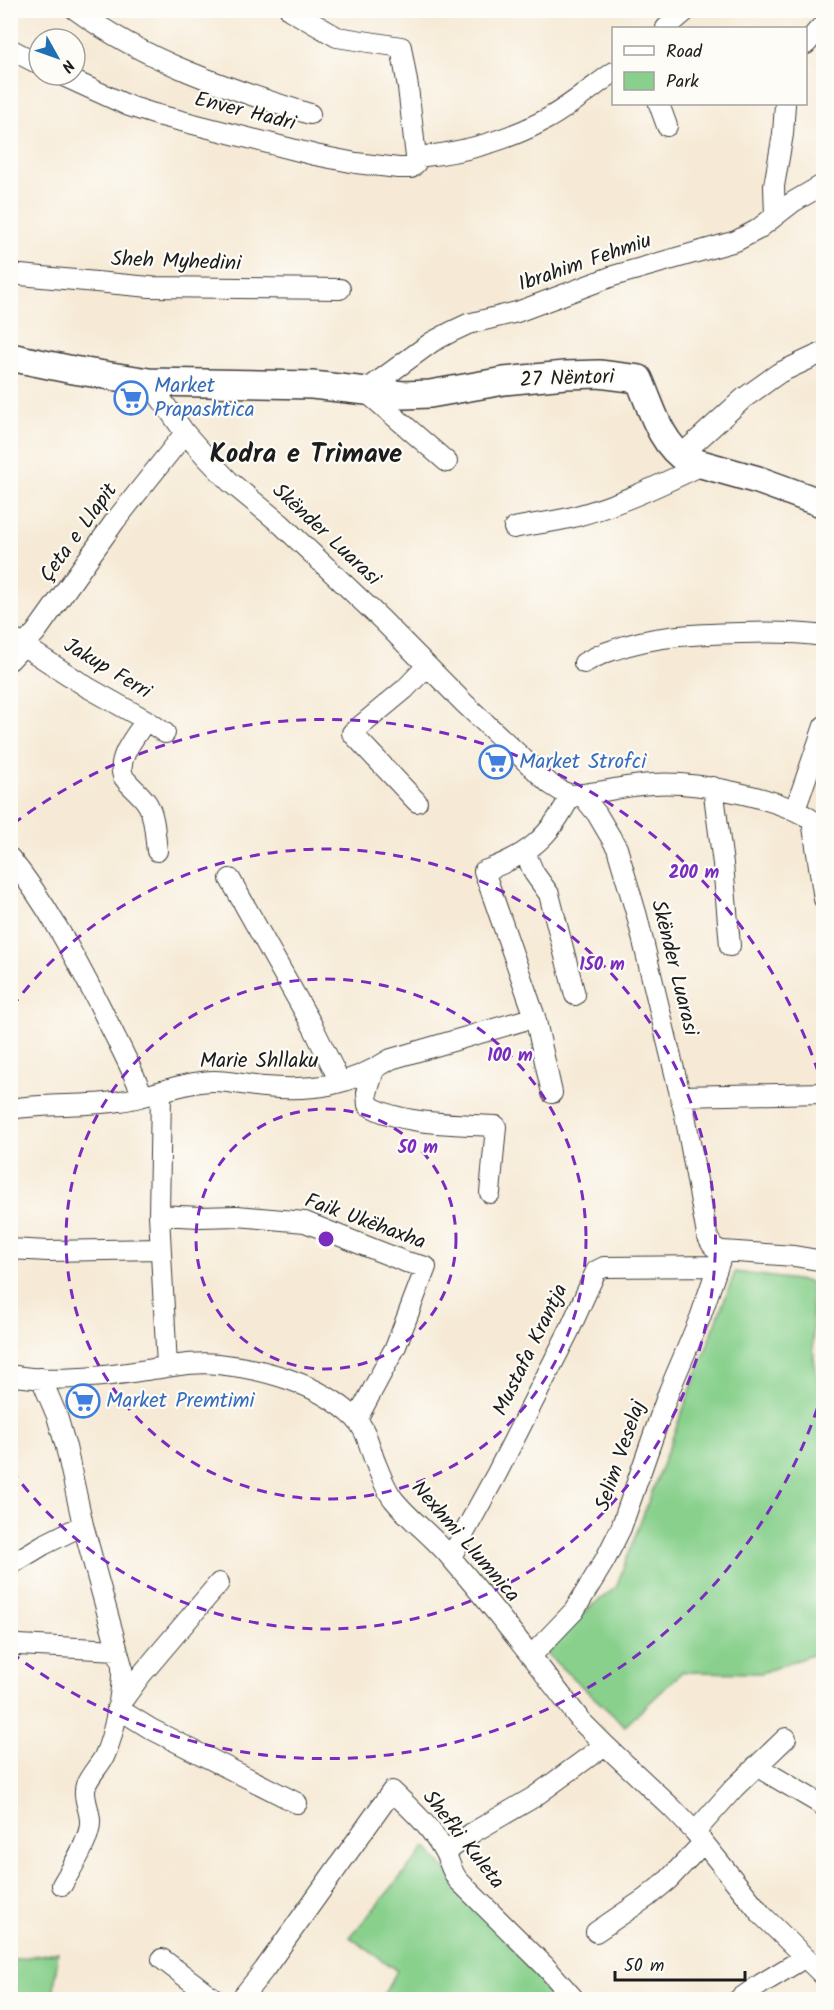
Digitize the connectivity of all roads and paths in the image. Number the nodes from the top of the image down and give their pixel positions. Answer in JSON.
{"nodes":[{"id":1,"x":76,"y":10,"type":"edge"},
{"id":2,"x":290,"y":10,"type":"edge"},
{"id":3,"x":687,"y":10,"type":"edge"},
{"id":4,"x":667,"y":27,"type":"edge"},
{"id":5,"x":819,"y":29,"type":"dead end"},
{"id":6,"x":807,"y":43,"type":"edge"},
{"id":7,"x":10,"y":49,"type":"edge"},
{"id":8,"x":27,"y":58,"type":"edge"},
{"id":9,"x":612,"y":73,"type":"edge"},
{"id":10,"x":87,"y":87,"type":"edge"},
{"id":11,"x":659,"y":105,"type":"edge"},
{"id":12,"x":785,"y":105,"type":"edge"},
{"id":13,"x":310,"y":114,"type":"dead end"},
{"id":14,"x":667,"y":126,"type":"dead end"},
{"id":15,"x":416,"y":157,"type":"junction"},
{"id":16,"x":824,"y":184,"type":"edge"},
{"id":17,"x":775,"y":216,"type":"junction"},
{"id":18,"x":10,"y":274,"type":"edge"},
{"id":19,"x":340,"y":289,"type":"dead end"},
{"id":20,"x":824,"y":352,"type":"edge"},
{"id":21,"x":10,"y":357,"type":"edge"},
{"id":22,"x":149,"y":382,"type":"junction"},
{"id":23,"x":365,"y":392,"type":"junction"},
{"id":24,"x":185,"y":434,"type":"junction"},
{"id":25,"x":691,"y":460,"type":"junction"},
{"id":26,"x":447,"y":462,"type":"dead end"},
{"id":27,"x":824,"y":504,"type":"edge"},
{"id":28,"x":514,"y":528,"type":"dead end"},
{"id":29,"x":824,"y":636,"type":"edge"},
{"id":30,"x":15,"y":648,"type":"edge"},
{"id":31,"x":584,"y":663,"type":"dead end"},
{"id":32,"x":427,"y":666,"type":"junction"},
{"id":33,"x":146,"y":720,"type":"junction"},
{"id":34,"x":824,"y":726,"type":"edge"},
{"id":35,"x":165,"y":732,"type":"dead end"},
{"id":36,"x":713,"y":787,"type":"junction"},
{"id":37,"x":576,"y":794,"type":"junction"},
{"id":38,"x":417,"y":802,"type":"dead end"},
{"id":39,"x":795,"y":810,"type":"junction"},
{"id":40,"x":157,"y":851,"type":"dead end"},
{"id":41,"x":525,"y":852,"type":"junction"},
{"id":42,"x":10,"y":858,"type":"edge"},
{"id":43,"x":230,"y":879,"type":"dead end"},
{"id":44,"x":824,"y":899,"type":"edge"},
{"id":45,"x":730,"y":946,"type":"dead end"},
{"id":46,"x":575,"y":995,"type":"dead end"},
{"id":47,"x":535,"y":1017,"type":"junction"},
{"id":48,"x":374,"y":1070,"type":"junction"},
{"id":49,"x":340,"y":1082,"type":"junction"},
{"id":50,"x":552,"y":1093,"type":"dead end"},
{"id":51,"x":824,"y":1093,"type":"edge"},
{"id":52,"x":152,"y":1094,"type":"junction"},
{"id":53,"x":681,"y":1096,"type":"junction"},
{"id":54,"x":10,"y":1109,"type":"edge"},
{"id":55,"x":490,"y":1193,"type":"dead end"},
{"id":56,"x":159,"y":1215,"type":"junction"},
{"id":57,"x":160,"y":1249,"type":"junction"},
{"id":58,"x":10,"y":1250,"type":"edge"},
{"id":59,"x":720,"y":1259,"type":"junction"},
{"id":60,"x":824,"y":1261,"type":"edge"},
{"id":61,"x":167,"y":1366,"type":"junction"},
{"id":62,"x":10,"y":1375,"type":"edge"},
{"id":63,"x":41,"y":1378,"type":"junction"},
{"id":64,"x":357,"y":1419,"type":"junction"},
{"id":65,"x":83,"y":1525,"type":"junction"},
{"id":66,"x":451,"y":1557,"type":"junction"},
{"id":67,"x":10,"y":1565,"type":"edge"},
{"id":68,"x":219,"y":1583,"type":"dead end"},
{"id":69,"x":18,"y":1645,"type":"dead end"},
{"id":70,"x":117,"y":1650,"type":"junction"},
{"id":71,"x":531,"y":1656,"type":"junction"},
{"id":72,"x":117,"y":1708,"type":"junction"},
{"id":73,"x":786,"y":1738,"type":"dead end"},
{"id":74,"x":605,"y":1745,"type":"junction"},
{"id":75,"x":756,"y":1766,"type":"junction"},
{"id":76,"x":297,"y":1803,"type":"dead end"},
{"id":77,"x":824,"y":1806,"type":"edge"},
{"id":78,"x":699,"y":1837,"type":"junction"},
{"id":79,"x":446,"y":1852,"type":"junction"},
{"id":80,"x":62,"y":1885,"type":"dead end"},
{"id":81,"x":596,"y":1932,"type":"dead end"},
{"id":82,"x":804,"y":1958,"type":"junction"},
{"id":83,"x":162,"y":1959,"type":"dead end"},
{"id":84,"x":824,"y":1976,"type":"edge"},
{"id":85,"x":216,"y":2000,"type":"edge"},
{"id":86,"x":240,"y":2000,"type":"edge"},
{"id":87,"x":575,"y":2000,"type":"edge"},
{"id":88,"x":738,"y":2000,"type":"edge"}],
"edges":[{"from":1,"to":13,"type":"street"},
{"from":2,"to":15,"type":"street"},
{"from":3,"to":4,"type":"street"},
{"from":5,"to":6,"type":"street"},
{"from":7,"to":8,"type":"street"},
{"from":9,"to":15,"type":"street","name":"Enver Hadri"},
{"from":10,"to":15,"type":"street","name":"Enver Hadri"},
{"from":11,"to":14,"type":"street"},
{"from":12,"to":17,"type":"street"},
{"from":16,"to":17,"type":"street","name":"Ibrahim Fehmiu"},
{"from":17,"to":23,"type":"street","name":"Ibrahim Fehmiu"},
{"from":18,"to":19,"type":"street","name":"Sheh Myhedini"},
{"from":20,"to":25,"type":"street"},
{"from":21,"to":22,"type":"street","name":"27 Nëntori"},
{"from":22,"to":23,"type":"street","name":"27 Nëntori"},
{"from":22,"to":24,"type":"street","name":"Skënder Luarasi"},
{"from":23,"to":25,"type":"street","name":"27 Nëntori"},
{"from":23,"to":26,"type":"street"},
{"from":24,"to":30,"type":"street","name":"Çeta e Llapit"},
{"from":24,"to":32,"type":"street","name":"Skënder Luarasi"},
{"from":25,"to":27,"type":"street"},
{"from":25,"to":28,"type":"street"},
{"from":29,"to":31,"type":"street"},
{"from":30,"to":33,"type":"street","name":"Jakup Ferri"},
{"from":32,"to":37,"type":"street","name":"Skënder Luarasi"},
{"from":32,"to":38,"type":"street"},
{"from":33,"to":35,"type":"street"},
{"from":33,"to":40,"type":"street","name":"Jakup Ferri"},
{"from":34,"to":39,"type":"street"},
{"from":36,"to":37,"type":"street"},
{"from":36,"to":39,"type":"street"},
{"from":36,"to":45,"type":"street"},
{"from":37,"to":41,"type":"street"},
{"from":37,"to":53,"type":"street","name":"Skënder Luarasi"},
{"from":39,"to":44,"type":"street"},
{"from":41,"to":46,"type":"street"},
{"from":41,"to":47,"type":"street"},
{"from":42,"to":52,"type":"street"},
{"from":43,"to":49,"type":"street"},
{"from":47,"to":48,"type":"street","name":"Marie Shllaku"},
{"from":47,"to":50,"type":"street"},
{"from":48,"to":49,"type":"street","name":"Marie Shllaku"},
{"from":48,"to":55,"type":"street"},
{"from":49,"to":52,"type":"street","name":"Marie Shllaku"},
{"from":51,"to":53,"type":"street"},
{"from":52,"to":54,"type":"street","name":"Marie Shllaku"},
{"from":52,"to":56,"type":"street"},
{"from":53,"to":59,"type":"street","name":"Skënder Luarasi"},
{"from":56,"to":57,"type":"street"},
{"from":56,"to":64,"type":"street","name":"Faik Ukëhaxha"},
{"from":57,"to":58,"type":"street"},
{"from":57,"to":61,"type":"street"},
{"from":59,"to":60,"type":"street"},
{"from":59,"to":66,"type":"street","name":"Mustafa Krantja"},
{"from":59,"to":71,"type":"street","name":"Selim Veselaj"},
{"from":61,"to":63,"type":"street","name":"Nexhmi Llumnica"},
{"from":61,"to":64,"type":"street","name":"Nexhmi Llumnica"},
{"from":62,"to":63,"type":"street","name":"Nexhmi Llumnica"},
{"from":63,"to":65,"type":"street"},
{"from":64,"to":66,"type":"street","name":"Nexhmi Llumnica"},
{"from":65,"to":67,"type":"street"},
{"from":65,"to":70,"type":"street"},
{"from":66,"to":71,"type":"street","name":"Nexhmi Llumnica"},
{"from":68,"to":72,"type":"street"},
{"from":69,"to":70,"type":"street"},
{"from":70,"to":72,"type":"street"},
{"from":71,"to":74,"type":"street","name":"Nexhmi Llumnica"},
{"from":72,"to":76,"type":"street"},
{"from":72,"to":80,"type":"street"},
{"from":73,"to":75,"type":"street"},
{"from":74,"to":78,"type":"street","name":"Nexhmi Llumnica"},
{"from":74,"to":79,"type":"street"},
{"from":75,"to":77,"type":"street"},
{"from":75,"to":78,"type":"street"},
{"from":78,"to":81,"type":"street"},
{"from":78,"to":82,"type":"street","name":"Nexhmi Llumnica"},
{"from":79,"to":86,"type":"street","name":"Shefki Kuleta"},
{"from":79,"to":87,"type":"street","name":"Shefki Kuleta"},
{"from":82,"to":84,"type":"street","name":"Nexhmi Llumnica"},
{"from":82,"to":88,"type":"street"},
{"from":83,"to":85,"type":"street"}]}
